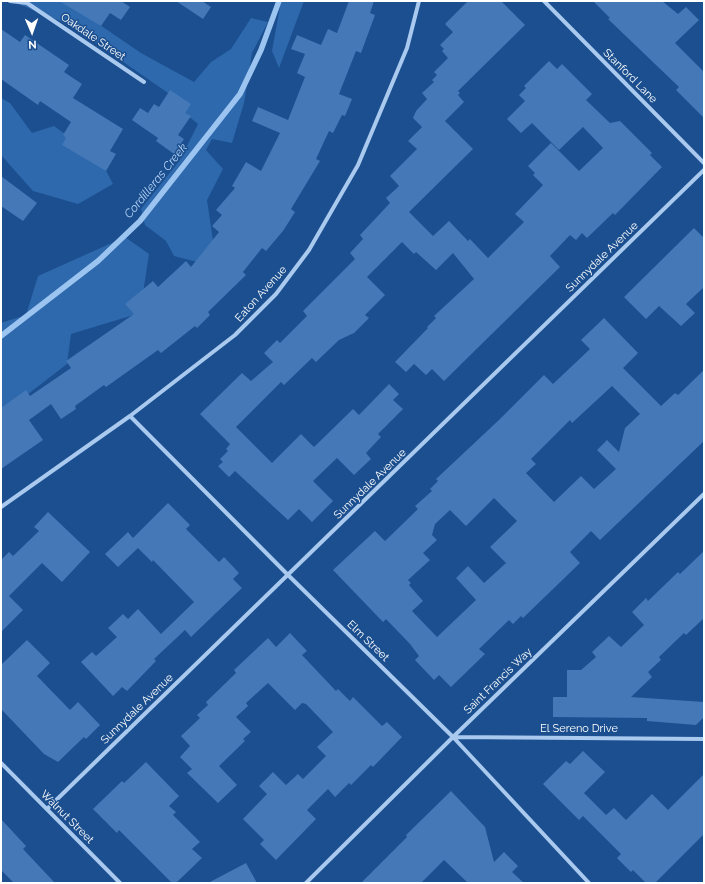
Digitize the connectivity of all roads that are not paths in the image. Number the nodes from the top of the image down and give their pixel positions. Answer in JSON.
{"nodes":[{"id":1,"x":10,"y":1,"type":"edge"},
{"id":2,"x":419,"y":1,"type":"edge"},
{"id":3,"x":544,"y":1,"type":"edge"},
{"id":4,"x":144,"y":82,"type":"dead end"},
{"id":5,"x":704,"y":163,"type":"edge"},
{"id":6,"x":704,"y":170,"type":"edge"},
{"id":7,"x":130,"y":416,"type":"junction"},
{"id":8,"x":704,"y":494,"type":"edge"},
{"id":9,"x":1,"y":507,"type":"edge"},
{"id":10,"x":288,"y":575,"type":"junction"},
{"id":11,"x":453,"y":737,"type":"junction"},
{"id":12,"x":704,"y":738,"type":"edge"},
{"id":13,"x":1,"y":763,"type":"edge"},
{"id":14,"x":47,"y":809,"type":"junction"},
{"id":15,"x":120,"y":883,"type":"edge"},
{"id":16,"x":306,"y":883,"type":"edge"},
{"id":17,"x":589,"y":883,"type":"edge"}],
"edges":[{"from":1,"to":4,"type":"street","name":"Oakdale Street"},
{"from":2,"to":7,"type":"street","name":"Eaton Avenue"},
{"from":3,"to":5,"type":"street","name":"Stanford Lane"},
{"from":6,"to":10,"type":"street","name":"Sunnydale Avenue"},
{"from":7,"to":9,"type":"street","name":"Eaton Avenue"},
{"from":7,"to":10,"type":"street","name":"Elm Street"},
{"from":8,"to":11,"type":"street","name":"Saint Francis Way"},
{"from":10,"to":11,"type":"street","name":"Elm Street"},
{"from":10,"to":14,"type":"street","name":"Sunnydale Avenue"},
{"from":11,"to":12,"type":"street","name":"El Sereno Drive"},
{"from":11,"to":16,"type":"street","name":"Saint Francis Way"},
{"from":11,"to":17,"type":"street","name":"Elm Street"},
{"from":13,"to":14,"type":"street","name":"Walnut Street"},
{"from":14,"to":15,"type":"street","name":"Walnut Street"}]}
